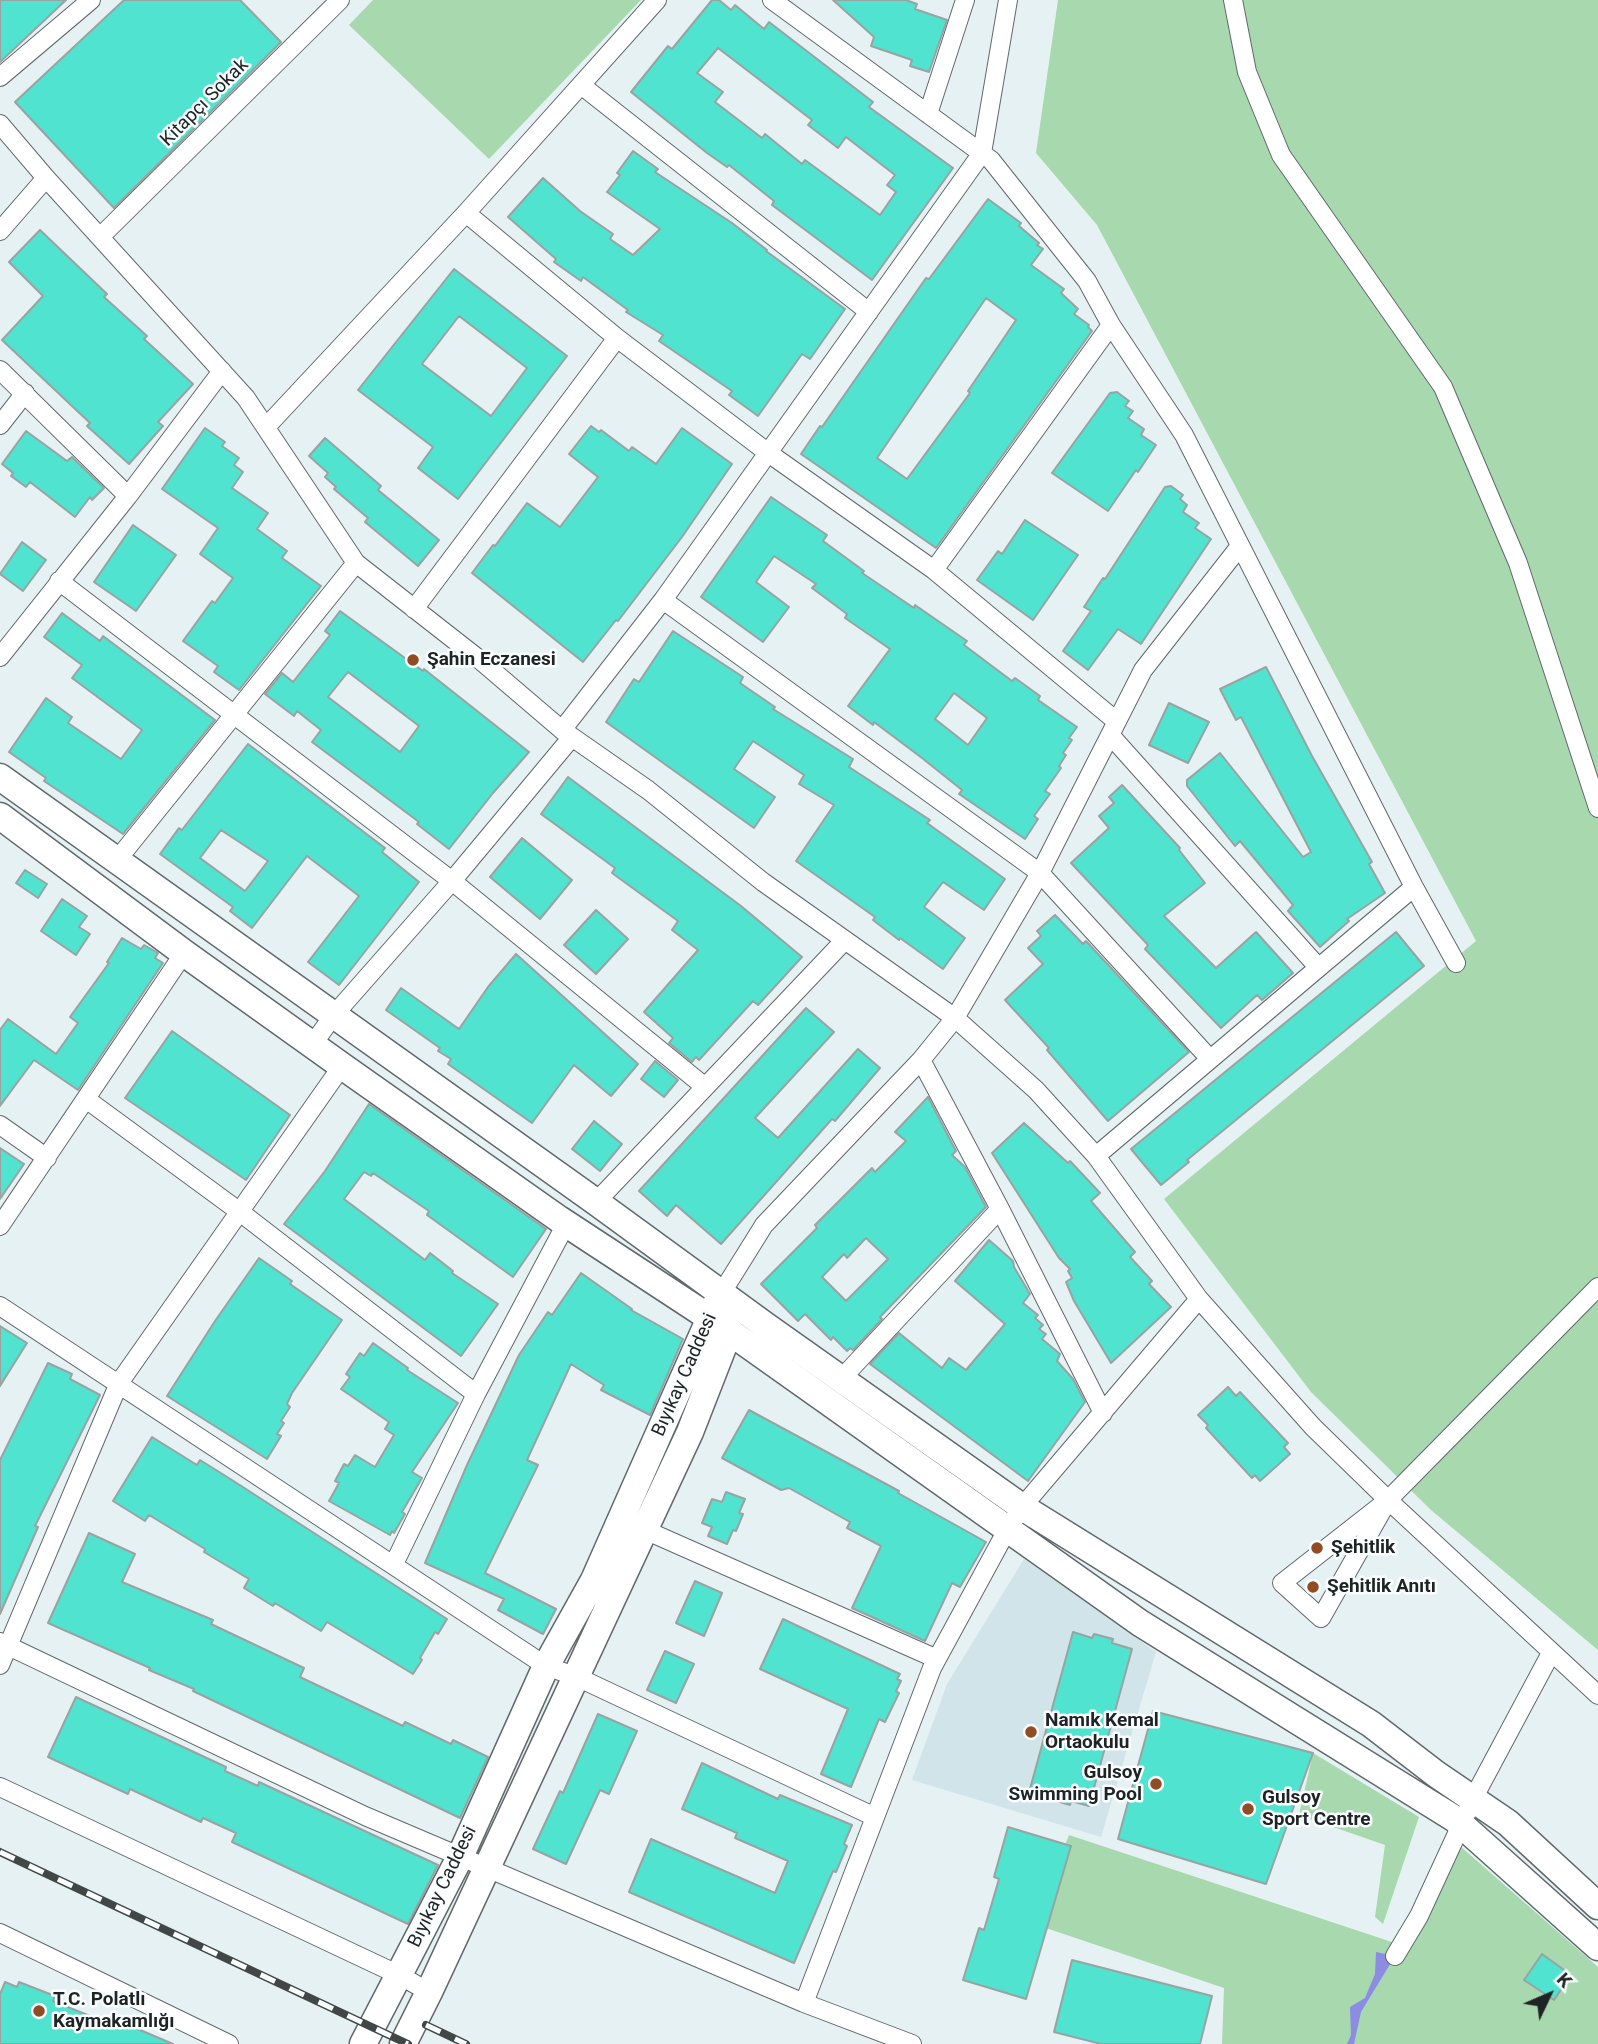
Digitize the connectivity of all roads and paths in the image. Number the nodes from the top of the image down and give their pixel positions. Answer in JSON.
{"nodes":[{"id":1,"x":91,"y":0,"type":"edge"},
{"id":2,"x":340,"y":0,"type":"edge"},
{"id":3,"x":657,"y":0,"type":"edge"},
{"id":4,"x":965,"y":0,"type":"edge"},
{"id":5,"x":1008,"y":0,"type":"edge"},
{"id":6,"x":1233,"y":0,"type":"edge"},
{"id":7,"x":783,"y":4,"type":"edge"},
{"id":8,"x":0,"y":77,"type":"edge"},
{"id":9,"x":582,"y":85,"type":"junction"},
{"id":10,"x":928,"y":114,"type":"junction"},
{"id":11,"x":0,"y":124,"type":"edge"},
{"id":12,"x":982,"y":153,"type":"junction"},
{"id":13,"x":46,"y":178,"type":"junction"},
{"id":14,"x":466,"y":212,"type":"junction"},
{"id":15,"x":0,"y":231,"type":"edge"},
{"id":16,"x":100,"y":237,"type":"junction"},
{"id":17,"x":869,"y":312,"type":"junction"},
{"id":18,"x":1111,"y":325,"type":"junction"},
{"id":19,"x":617,"y":338,"type":"junction"},
{"id":20,"x":0,"y":370,"type":"edge"},
{"id":21,"x":222,"y":371,"type":"junction"},
{"id":22,"x":25,"y":393,"type":"junction"},
{"id":23,"x":0,"y":425,"type":"edge"},
{"id":24,"x":266,"y":427,"type":"junction"},
{"id":25,"x":767,"y":452,"type":"junction"},
{"id":26,"x":128,"y":496,"type":"junction"},
{"id":27,"x":1240,"y":546,"type":"junction"},
{"id":28,"x":356,"y":564,"type":"junction"},
{"id":29,"x":934,"y":570,"type":"junction"},
{"id":30,"x":60,"y":581,"type":"junction"},
{"id":31,"x":663,"y":600,"type":"junction"},
{"id":32,"x":414,"y":609,"type":"junction"},
{"id":33,"x":0,"y":657,"type":"edge"},
{"id":34,"x":234,"y":716,"type":"junction"},
{"id":35,"x":1113,"y":728,"type":"junction"},
{"id":36,"x":567,"y":733,"type":"junction"},
{"id":37,"x":0,"y":777,"type":"edge"},
{"id":38,"x":1598,"y":808,"type":"edge"},
{"id":39,"x":0,"y":816,"type":"edge"},
{"id":40,"x":117,"y":860,"type":"junction"},
{"id":41,"x":1040,"y":873,"type":"junction"},
{"id":42,"x":452,"y":881,"type":"junction"},
{"id":43,"x":1414,"y":887,"type":"junction"},
{"id":44,"x":845,"y":940,"type":"junction"},
{"id":45,"x":184,"y":953,"type":"junction"},
{"id":46,"x":1456,"y":963,"type":"dead end"},
{"id":47,"x":1318,"y":967,"type":"junction"},
{"id":48,"x":333,"y":1016,"type":"junction"},
{"id":49,"x":955,"y":1018,"type":"junction"},
{"id":50,"x":313,"y":1044,"type":"junction"},
{"id":51,"x":1210,"y":1059,"type":"junction"},
{"id":52,"x":921,"y":1060,"type":"junction"},
{"id":53,"x":342,"y":1066,"type":"junction"},
{"id":54,"x":704,"y":1086,"type":"junction"},
{"id":55,"x":86,"y":1099,"type":"junction"},
{"id":56,"x":0,"y":1125,"type":"edge"},
{"id":57,"x":1096,"y":1156,"type":"junction"},
{"id":58,"x":47,"y":1158,"type":"junction"},
{"id":59,"x":596,"y":1202,"type":"junction"},
{"id":60,"x":1000,"y":1209,"type":"junction"},
{"id":61,"x":240,"y":1212,"type":"junction"},
{"id":62,"x":566,"y":1224,"type":"junction"},
{"id":63,"x":0,"y":1226,"type":"edge"},
{"id":64,"x":1598,"y":1287,"type":"edge"},
{"id":65,"x":1199,"y":1299,"type":"junction"},
{"id":66,"x":0,"y":1306,"type":"edge"},
{"id":67,"x":720,"y":1315,"type":"junction"},
{"id":68,"x":842,"y":1378,"type":"junction"},
{"id":69,"x":119,"y":1383,"type":"junction"},
{"id":70,"x":476,"y":1394,"type":"junction"},
{"id":71,"x":1103,"y":1413,"type":"junction"},
{"id":72,"x":1388,"y":1500,"type":"junction"},
{"id":73,"x":1022,"y":1507,"type":"junction"},
{"id":74,"x":645,"y":1530,"type":"junction"},
{"id":75,"x":1007,"y":1530,"type":"junction"},
{"id":76,"x":394,"y":1564,"type":"junction"},
{"id":77,"x":4,"y":1644,"type":"edge"},
{"id":78,"x":1551,"y":1653,"type":"junction"},
{"id":79,"x":937,"y":1659,"type":"junction"},
{"id":80,"x":0,"y":1665,"type":"edge"},
{"id":81,"x":546,"y":1666,"type":"junction"},
{"id":82,"x":577,"y":1677,"type":"junction"},
{"id":83,"x":1598,"y":1695,"type":"edge"},
{"id":84,"x":0,"y":1787,"type":"edge"},
{"id":85,"x":1473,"y":1799,"type":"junction"},
{"id":86,"x":875,"y":1817,"type":"junction"},
{"id":87,"x":1462,"y":1825,"type":"junction"},
{"id":88,"x":460,"y":1857,"type":"junction"},
{"id":89,"x":486,"y":1868,"type":"junction"},
{"id":90,"x":1598,"y":1906,"type":"edge"},
{"id":91,"x":0,"y":1933,"type":"edge"},
{"id":92,"x":1598,"y":1947,"type":"edge"},
{"id":93,"x":1395,"y":1956,"type":"dead end"},
{"id":94,"x":399,"y":1975,"type":"junction"},
{"id":95,"x":429,"y":1992,"type":"junction"},
{"id":96,"x":804,"y":2003,"type":"junction"},
{"id":97,"x":229,"y":2044,"type":"edge"},
{"id":98,"x":363,"y":2044,"type":"edge"},
{"id":99,"x":403,"y":2044,"type":"edge"},
{"id":100,"x":912,"y":2044,"type":"edge"}],
"edges":[{"from":1,"to":8,"type":"street"},
{"from":2,"to":16,"type":"street","name":"Kitapçı Sokak"},
{"from":3,"to":9,"type":"street"},
{"from":4,"to":10,"type":"street"},
{"from":5,"to":12,"type":"street"},
{"from":6,"to":38,"type":"street"},
{"from":7,"to":10,"type":"street"},
{"from":9,"to":14,"type":"street"},
{"from":9,"to":17,"type":"street"},
{"from":10,"to":12,"type":"street"},
{"from":11,"to":13,"type":"street"},
{"from":12,"to":17,"type":"street"},
{"from":12,"to":18,"type":"street"},
{"from":13,"to":15,"type":"street"},
{"from":13,"to":16,"type":"street"},
{"from":14,"to":19,"type":"street"},
{"from":14,"to":24,"type":"street"},
{"from":16,"to":21,"type":"street"},
{"from":17,"to":25,"type":"street"},
{"from":18,"to":27,"type":"street"},
{"from":18,"to":29,"type":"street"},
{"from":19,"to":25,"type":"street"},
{"from":19,"to":32,"type":"street"},
{"from":20,"to":22,"type":"street"},
{"from":21,"to":24,"type":"street"},
{"from":21,"to":26,"type":"street"},
{"from":22,"to":23,"type":"street"},
{"from":22,"to":26,"type":"street"},
{"from":24,"to":28,"type":"street"},
{"from":25,"to":29,"type":"street"},
{"from":25,"to":31,"type":"street"},
{"from":26,"to":30,"type":"street"},
{"from":27,"to":35,"type":"street"},
{"from":27,"to":43,"type":"street"},
{"from":28,"to":32,"type":"street"},
{"from":28,"to":34,"type":"street"},
{"from":29,"to":35,"type":"street"},
{"from":30,"to":33,"type":"street"},
{"from":30,"to":34,"type":"street"},
{"from":31,"to":36,"type":"street"},
{"from":31,"to":41,"type":"street"},
{"from":32,"to":36,"type":"street"},
{"from":34,"to":40,"type":"street"},
{"from":34,"to":42,"type":"street"},
{"from":35,"to":41,"type":"street"},
{"from":35,"to":47,"type":"street"},
{"from":36,"to":42,"type":"street"},
{"from":36,"to":44,"type":"street"},
{"from":37,"to":40,"type":"street"},
{"from":39,"to":45,"type":"street"},
{"from":40,"to":48,"type":"street"},
{"from":41,"to":49,"type":"street"},
{"from":41,"to":51,"type":"street"},
{"from":42,"to":48,"type":"street"},
{"from":42,"to":54,"type":"street"},
{"from":43,"to":46,"type":"street"},
{"from":43,"to":47,"type":"street"},
{"from":44,"to":49,"type":"street"},
{"from":44,"to":54,"type":"street"},
{"from":45,"to":50,"type":"street"},
{"from":45,"to":55,"type":"street"},
{"from":47,"to":51,"type":"street"},
{"from":48,"to":50,"type":"street"},
{"from":48,"to":59,"type":"street"},
{"from":49,"to":52,"type":"street"},
{"from":49,"to":57,"type":"street"},
{"from":50,"to":53,"type":"street"},
{"from":51,"to":57,"type":"street"},
{"from":52,"to":60,"type":"street"},
{"from":52,"to":67,"type":"street"},
{"from":53,"to":61,"type":"street"},
{"from":53,"to":62,"type":"street"},
{"from":54,"to":59,"type":"street"},
{"from":55,"to":58,"type":"street"},
{"from":55,"to":61,"type":"street"},
{"from":56,"to":58,"type":"street"},
{"from":57,"to":65,"type":"street"},
{"from":58,"to":63,"type":"street"},
{"from":59,"to":67,"type":"street"},
{"from":60,"to":68,"type":"street"},
{"from":60,"to":71,"type":"street"},
{"from":61,"to":69,"type":"street"},
{"from":61,"to":70,"type":"street"},
{"from":62,"to":67,"type":"street"},
{"from":62,"to":70,"type":"street"},
{"from":64,"to":72,"type":"street"},
{"from":65,"to":71,"type":"street"},
{"from":65,"to":72,"type":"street"},
{"from":66,"to":69,"type":"street"},
{"from":67,"to":68,"type":"street"},
{"from":67,"to":74,"type":"street","name":"Bıyıkay Caddesi"},
{"from":67,"to":75,"type":"street"},
{"from":67,"to":81,"type":"street","name":"Bıyıkay Caddesi"},
{"from":68,"to":73,"type":"street"},
{"from":69,"to":76,"type":"street"},
{"from":69,"to":77,"type":"street"},
{"from":70,"to":76,"type":"street"},
{"from":71,"to":73,"type":"street"},
{"from":72,"to":72,"type":"street"},
{"from":72,"to":78,"type":"street"},
{"from":73,"to":75,"type":"street"},
{"from":73,"to":85,"type":"street"},
{"from":74,"to":79,"type":"street"},
{"from":74,"to":82,"type":"street","name":"Bıyıkay Caddesi"},
{"from":75,"to":79,"type":"street"},
{"from":75,"to":87,"type":"street"},
{"from":76,"to":81,"type":"street"},
{"from":77,"to":80,"type":"street"},
{"from":77,"to":88,"type":"street"},
{"from":78,"to":83,"type":"street"},
{"from":78,"to":85,"type":"street"},
{"from":79,"to":86,"type":"street"},
{"from":81,"to":82,"type":"street"},
{"from":81,"to":88,"type":"street","name":"Bıyıkay Caddesi"},
{"from":82,"to":86,"type":"street"},
{"from":82,"to":89,"type":"street","name":"Bıyıkay Caddesi"},
{"from":84,"to":94,"type":"street"},
{"from":85,"to":87,"type":"street"},
{"from":85,"to":90,"type":"street"},
{"from":86,"to":96,"type":"street"},
{"from":87,"to":92,"type":"street"},
{"from":87,"to":93,"type":"street"},
{"from":88,"to":89,"type":"street"},
{"from":88,"to":94,"type":"street","name":"Bıyıkay Caddesi"},
{"from":89,"to":95,"type":"street","name":"Bıyıkay Caddesi"},
{"from":89,"to":96,"type":"street"},
{"from":91,"to":97,"type":"street"},
{"from":94,"to":95,"type":"street"},
{"from":94,"to":98,"type":"street","name":"Bıyıkay Caddesi"},
{"from":95,"to":99,"type":"street","name":"Bıyıkay Caddesi"},
{"from":96,"to":100,"type":"street"}]}
